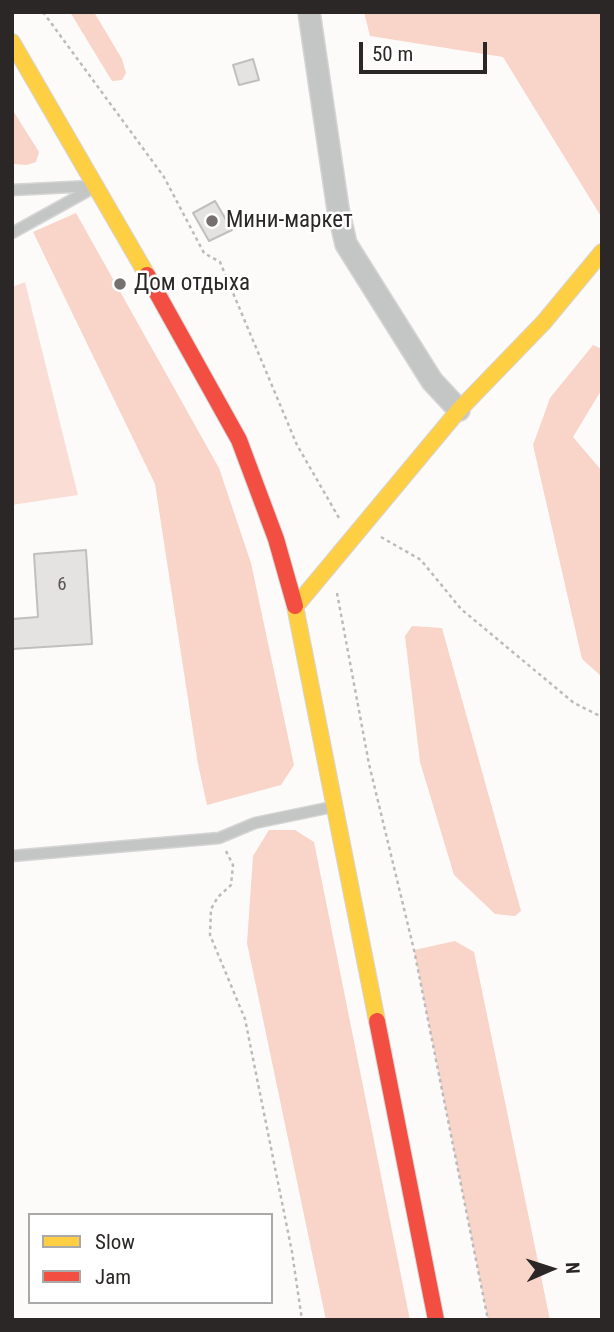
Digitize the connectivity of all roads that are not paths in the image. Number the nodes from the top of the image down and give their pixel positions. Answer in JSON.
{"nodes":[{"id":1,"x":309,"y":12,"type":"edge"},
{"id":2,"x":12,"y":41,"type":"edge"},
{"id":3,"x":97,"y":186,"type":"junction"},
{"id":4,"x":12,"y":190,"type":"edge"},
{"id":5,"x":12,"y":233,"type":"edge"},
{"id":6,"x":602,"y":252,"type":"edge"},
{"id":7,"x":459,"y":410,"type":"junction"},
{"id":8,"x":295,"y":607,"type":"junction"},
{"id":9,"x":334,"y":806,"type":"junction"},
{"id":10,"x":12,"y":856,"type":"edge"},
{"id":11,"x":436,"y":1320,"type":"edge"}],
"edges":[{"from":1,"to":7,"type":"street"},
{"from":2,"to":3,"type":"main road"},
{"from":3,"to":4,"type":"lane"},
{"from":3,"to":5,"type":"lane"},
{"from":3,"to":8,"type":"main road"},
{"from":6,"to":7,"type":"main road"},
{"from":7,"to":8,"type":"main road"},
{"from":8,"to":9,"type":"main road"},
{"from":9,"to":10,"type":"lane"},
{"from":9,"to":11,"type":"main road"}]}
